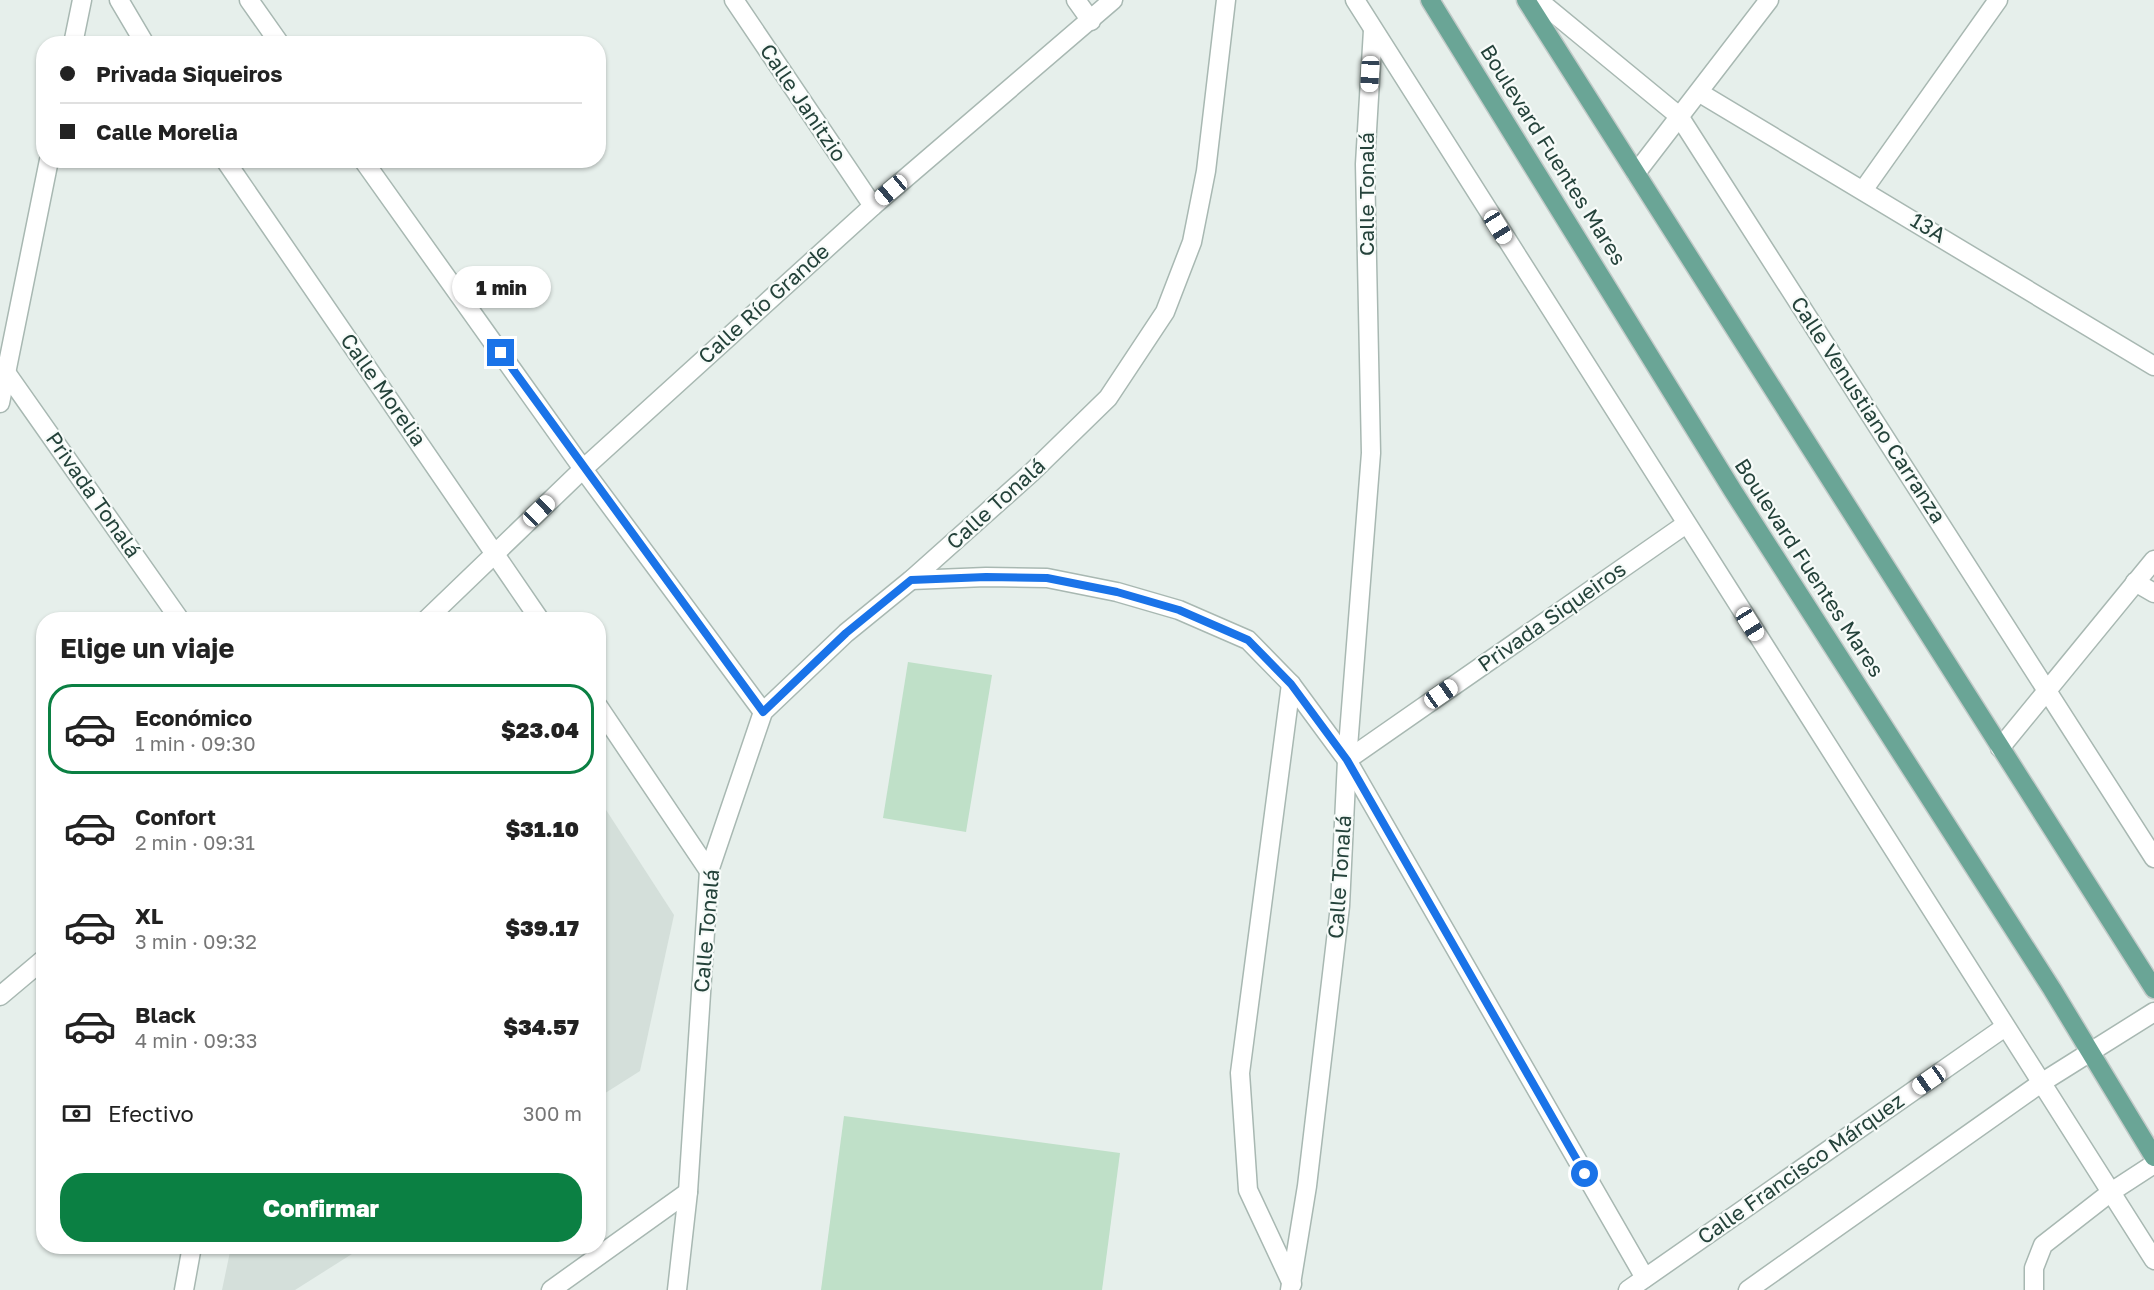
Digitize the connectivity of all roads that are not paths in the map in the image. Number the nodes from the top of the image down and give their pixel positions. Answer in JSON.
{"nodes":[{"id":1,"x":82,"y":0,"type":"edge"},
{"id":2,"x":119,"y":0,"type":"edge"},
{"id":3,"x":249,"y":0,"type":"edge"},
{"id":4,"x":734,"y":0,"type":"edge"},
{"id":5,"x":1077,"y":0,"type":"edge"},
{"id":6,"x":1113,"y":0,"type":"edge"},
{"id":7,"x":1226,"y":0,"type":"edge"},
{"id":8,"x":1355,"y":0,"type":"edge"},
{"id":9,"x":1430,"y":0,"type":"edge"},
{"id":10,"x":1526,"y":0,"type":"edge"},
{"id":11,"x":1538,"y":0,"type":"edge"},
{"id":12,"x":1769,"y":0,"type":"edge"},
{"id":13,"x":1998,"y":0,"type":"edge"},
{"id":14,"x":1090,"y":21,"type":"junction"},
{"id":15,"x":1373,"y":30,"type":"junction"},
{"id":16,"x":75,"y":36,"type":"edge"},
{"id":17,"x":140,"y":36,"type":"edge"},
{"id":18,"x":274,"y":36,"type":"edge"},
{"id":19,"x":1700,"y":93,"type":"junction"},
{"id":20,"x":1679,"y":116,"type":"junction"},
{"id":21,"x":47,"y":168,"type":"edge"},
{"id":22,"x":230,"y":168,"type":"edge"},
{"id":23,"x":369,"y":168,"type":"edge"},
{"id":24,"x":1636,"y":173,"type":"junction"},
{"id":25,"x":1864,"y":189,"type":"junction"},
{"id":26,"x":873,"y":206,"type":"junction"},
{"id":27,"x":2154,"y":366,"type":"edge"},
{"id":28,"x":5,"y":371,"type":"junction"},
{"id":29,"x":0,"y":403,"type":"edge"},
{"id":30,"x":583,"y":469,"type":"junction"},
{"id":31,"x":1686,"y":524,"type":"junction"},
{"id":32,"x":495,"y":553,"type":"junction"},
{"id":33,"x":2154,"y":560,"type":"edge"},
{"id":34,"x":911,"y":580,"type":"junction"},
{"id":35,"x":2135,"y":582,"type":"junction"},
{"id":36,"x":2154,"y":593,"type":"edge"},
{"id":37,"x":174,"y":612,"type":"edge"},
{"id":38,"x":434,"y":612,"type":"edge"},
{"id":39,"x":535,"y":612,"type":"edge"},
{"id":40,"x":1291,"y":684,"type":"junction"},
{"id":41,"x":2047,"y":689,"type":"junction"},
{"id":42,"x":763,"y":712,"type":"junction"},
{"id":43,"x":606,"y":718,"type":"edge"},
{"id":44,"x":2000,"y":748,"type":"junction"},
{"id":45,"x":1347,"y":760,"type":"junction"},
{"id":46,"x":2154,"y":858,"type":"edge"},
{"id":47,"x":710,"y":871,"type":"junction"},
{"id":48,"x":36,"y":966,"type":"edge"},
{"id":49,"x":2154,"y":989,"type":"edge"},
{"id":50,"x":0,"y":996,"type":"edge"},
{"id":51,"x":2154,"y":1012,"type":"edge"},
{"id":52,"x":2005,"y":1027,"type":"junction"},
{"id":53,"x":2091,"y":1051,"type":"junction"},
{"id":54,"x":2041,"y":1083,"type":"junction"},
{"id":55,"x":2154,"y":1157,"type":"edge"},
{"id":56,"x":2154,"y":1164,"type":"edge"},
{"id":57,"x":688,"y":1192,"type":"junction"},
{"id":58,"x":2111,"y":1192,"type":"junction"},
{"id":59,"x":606,"y":1251,"type":"edge"},
{"id":60,"x":191,"y":1254,"type":"edge"},
{"id":61,"x":601,"y":1254,"type":"edge"},
{"id":62,"x":2154,"y":1260,"type":"edge"},
{"id":63,"x":1645,"y":1278,"type":"junction"},
{"id":64,"x":1292,"y":1288,"type":"edge"},
{"id":65,"x":184,"y":1290,"type":"edge"},
{"id":66,"x":551,"y":1290,"type":"edge"},
{"id":67,"x":677,"y":1290,"type":"edge"},
{"id":68,"x":1628,"y":1290,"type":"edge"},
{"id":69,"x":1748,"y":1290,"type":"edge"},
{"id":70,"x":2034,"y":1290,"type":"edge"}],
"edges":[{"from":1,"to":16,"type":"street"},
{"from":2,"to":17,"type":"street"},
{"from":3,"to":18,"type":"street"},
{"from":4,"to":26,"type":"street","name":"Calle Janitzio"},
{"from":5,"to":14,"type":"street"},
{"from":6,"to":14,"type":"street","name":"Calle Río Grande"},
{"from":7,"to":34,"type":"street","name":"Calle Tonalá"},
{"from":8,"to":15,"type":"street"},
{"from":9,"to":53,"type":"main road","name":"Boulevard Fuentes Mares"},
{"from":10,"to":24,"type":"main road"},
{"from":11,"to":20,"type":"street","name":"Calle Venustiano Carranza"},
{"from":12,"to":19,"type":"street"},
{"from":13,"to":25,"type":"street"},
{"from":14,"to":26,"type":"street","name":"Calle Río Grande"},
{"from":15,"to":31,"type":"street"},
{"from":15,"to":45,"type":"street","name":"Calle Tonalá"},
{"from":19,"to":20,"type":"street"},
{"from":19,"to":25,"type":"street","name":"13A"},
{"from":20,"to":24,"type":"street"},
{"from":20,"to":41,"type":"street","name":"Calle Venustiano Carranza"},
{"from":21,"to":28,"type":"street"},
{"from":22,"to":32,"type":"street","name":"Calle Morelia"},
{"from":23,"to":30,"type":"street"},
{"from":24,"to":44,"type":"main road"},
{"from":25,"to":27,"type":"street","name":"13A"},
{"from":26,"to":30,"type":"street","name":"Calle Río Grande"},
{"from":28,"to":29,"type":"street"},
{"from":28,"to":37,"type":"street","name":"Privada Tonalá"},
{"from":30,"to":32,"type":"street","name":"Calle Río Grande"},
{"from":30,"to":42,"type":"street"},
{"from":31,"to":45,"type":"street","name":"Privada Siqueiros"},
{"from":31,"to":52,"type":"street"},
{"from":32,"to":38,"type":"street","name":"Calle Río Grande"},
{"from":32,"to":39,"type":"street","name":"Calle Morelia"},
{"from":33,"to":35,"type":"street"},
{"from":34,"to":40,"type":"street"},
{"from":34,"to":42,"type":"street","name":"Calle Tonalá"},
{"from":35,"to":36,"type":"street"},
{"from":35,"to":41,"type":"street"},
{"from":40,"to":45,"type":"street"},
{"from":40,"to":64,"type":"street"},
{"from":41,"to":44,"type":"street"},
{"from":41,"to":46,"type":"street","name":"Calle Venustiano Carranza"},
{"from":42,"to":47,"type":"street","name":"Calle Tonalá"},
{"from":43,"to":47,"type":"street"},
{"from":44,"to":49,"type":"main road"},
{"from":45,"to":63,"type":"street"},
{"from":45,"to":64,"type":"street","name":"Calle Tonalá"},
{"from":47,"to":57,"type":"street","name":"Calle Tonalá"},
{"from":48,"to":50,"type":"street"},
{"from":51,"to":53,"type":"street"},
{"from":52,"to":54,"type":"street"},
{"from":52,"to":63,"type":"street","name":"Calle Francisco Márquez"},
{"from":53,"to":54,"type":"street"},
{"from":53,"to":55,"type":"main road","name":"Boulevard Fuentes Mares"},
{"from":54,"to":58,"type":"street"},
{"from":54,"to":69,"type":"street"},
{"from":56,"to":58,"type":"street"},
{"from":57,"to":59,"type":"street"},
{"from":57,"to":67,"type":"street","name":"Calle Tonalá"},
{"from":58,"to":62,"type":"street"},
{"from":58,"to":70,"type":"street"},
{"from":60,"to":65,"type":"street"},
{"from":61,"to":66,"type":"street"},
{"from":63,"to":68,"type":"street","name":"Calle Francisco Márquez"}]}
